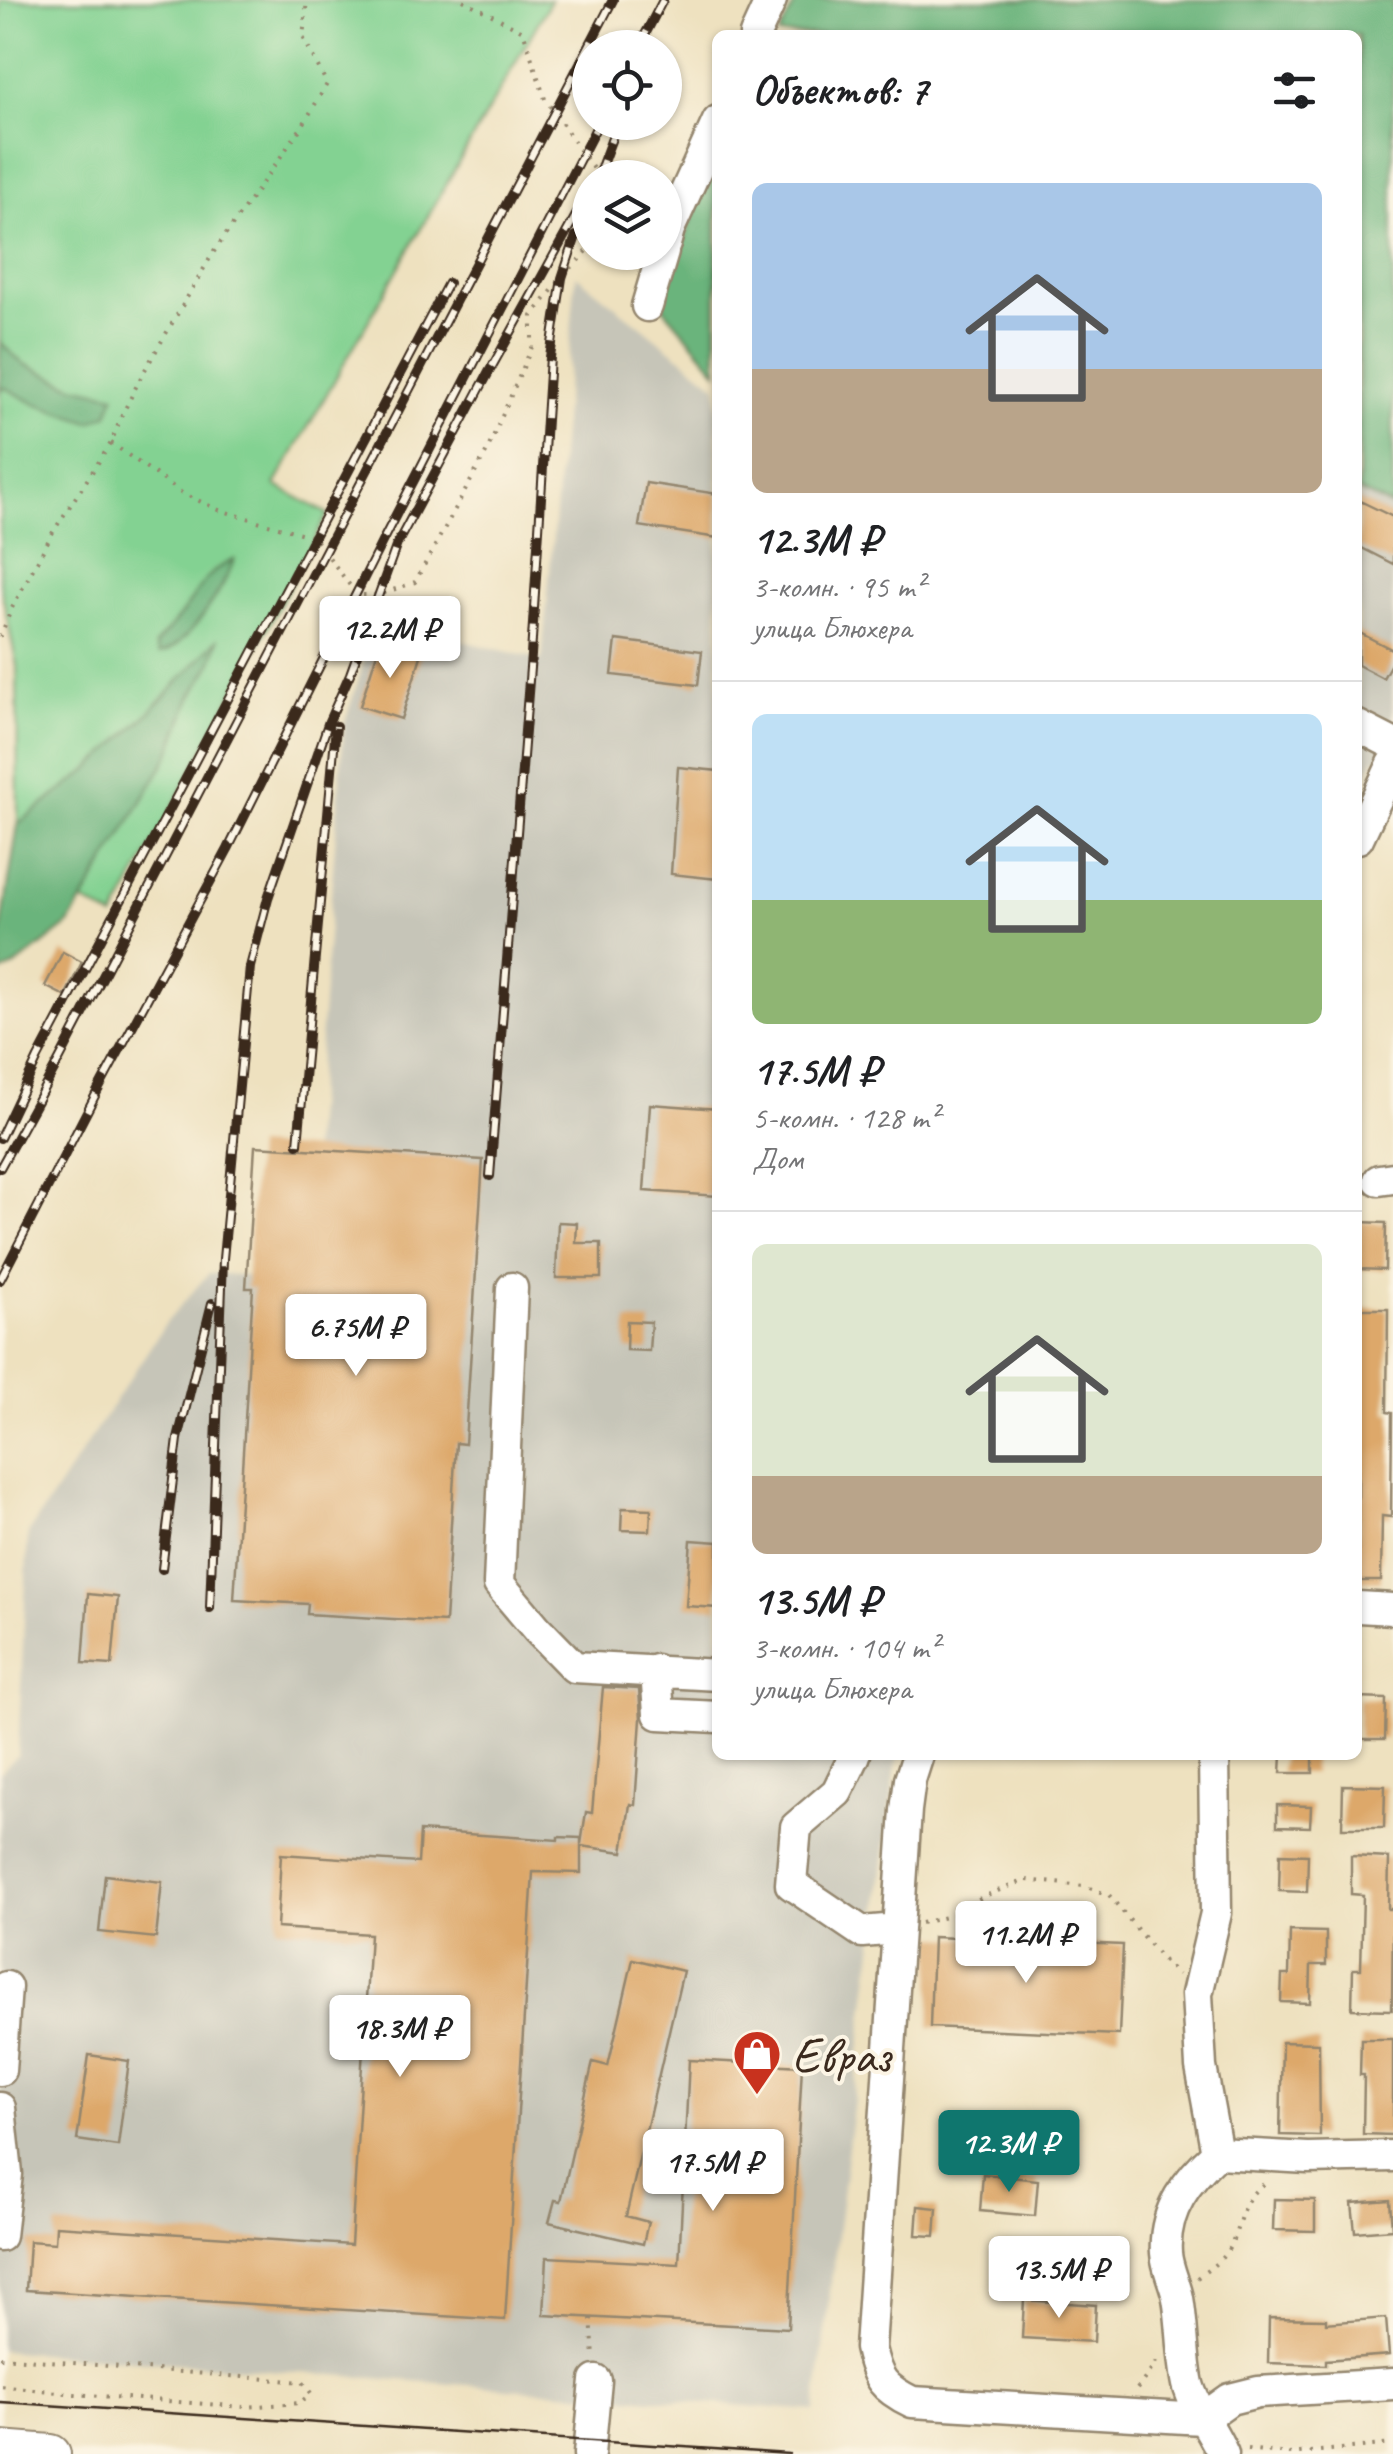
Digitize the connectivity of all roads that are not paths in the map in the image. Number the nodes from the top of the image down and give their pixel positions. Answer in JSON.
{"nodes":[{"id":1,"x":770,"y":0,"type":"edge"},
{"id":2,"x":757,"y":30,"type":"edge"},
{"id":3,"x":712,"y":134,"type":"edge"},
{"id":4,"x":682,"y":200,"type":"edge"},
{"id":5,"x":657,"y":270,"type":"edge"},
{"id":6,"x":647,"y":306,"type":"dead end"},
{"id":7,"x":1362,"y":728,"type":"edge"},
{"id":8,"x":1393,"y":744,"type":"edge"},
{"id":9,"x":1393,"y":764,"type":"edge"},
{"id":10,"x":1362,"y":830,"type":"edge"},
{"id":11,"x":512,"y":1288,"type":"dead end"},
{"id":12,"x":1362,"y":1608,"type":"edge"},
{"id":13,"x":1393,"y":1609,"type":"edge"},
{"id":14,"x":656,"y":1670,"type":"junction"},
{"id":15,"x":712,"y":1675,"type":"edge"},
{"id":16,"x":712,"y":1717,"type":"edge"},
{"id":17,"x":853,"y":1760,"type":"edge"},
{"id":18,"x":917,"y":1760,"type":"edge"},
{"id":19,"x":1214,"y":1760,"type":"edge"},
{"id":20,"x":897,"y":1929,"type":"junction"},
{"id":21,"x":6,"y":1986,"type":"dead end"},
{"id":22,"x":0,"y":2070,"type":"edge"},
{"id":23,"x":0,"y":2108,"type":"edge"},
{"id":24,"x":1217,"y":2152,"type":"junction"},
{"id":25,"x":1393,"y":2156,"type":"edge"},
{"id":26,"x":0,"y":2236,"type":"edge"},
{"id":27,"x":596,"y":2381,"type":"road end"},
{"id":28,"x":1393,"y":2384,"type":"edge"},
{"id":29,"x":1202,"y":2419,"type":"junction"},
{"id":30,"x":0,"y":2450,"type":"edge"},
{"id":31,"x":1222,"y":2453,"type":"edge"},
{"id":32,"x":51,"y":2454,"type":"edge"},
{"id":33,"x":589,"y":2454,"type":"edge"}],
"edges":[{"from":1,"to":2,"type":"street"},
{"from":3,"to":4,"type":"street"},
{"from":5,"to":6,"type":"street"},
{"from":7,"to":8,"type":"street"},
{"from":9,"to":10,"type":"street"},
{"from":11,"to":14,"type":"street"},
{"from":12,"to":13,"type":"street"},
{"from":14,"to":15,"type":"street"},
{"from":14,"to":16,"type":"street"},
{"from":17,"to":20,"type":"street"},
{"from":18,"to":20,"type":"street"},
{"from":19,"to":24,"type":"street"},
{"from":20,"to":29,"type":"street"},
{"from":21,"to":22,"type":"street"},
{"from":23,"to":26,"type":"street"},
{"from":24,"to":25,"type":"street"},
{"from":24,"to":29,"type":"street"},
{"from":27,"to":33,"type":"street"},
{"from":28,"to":29,"type":"street"},
{"from":29,"to":31,"type":"street"},
{"from":30,"to":32,"type":"main road"}]}
